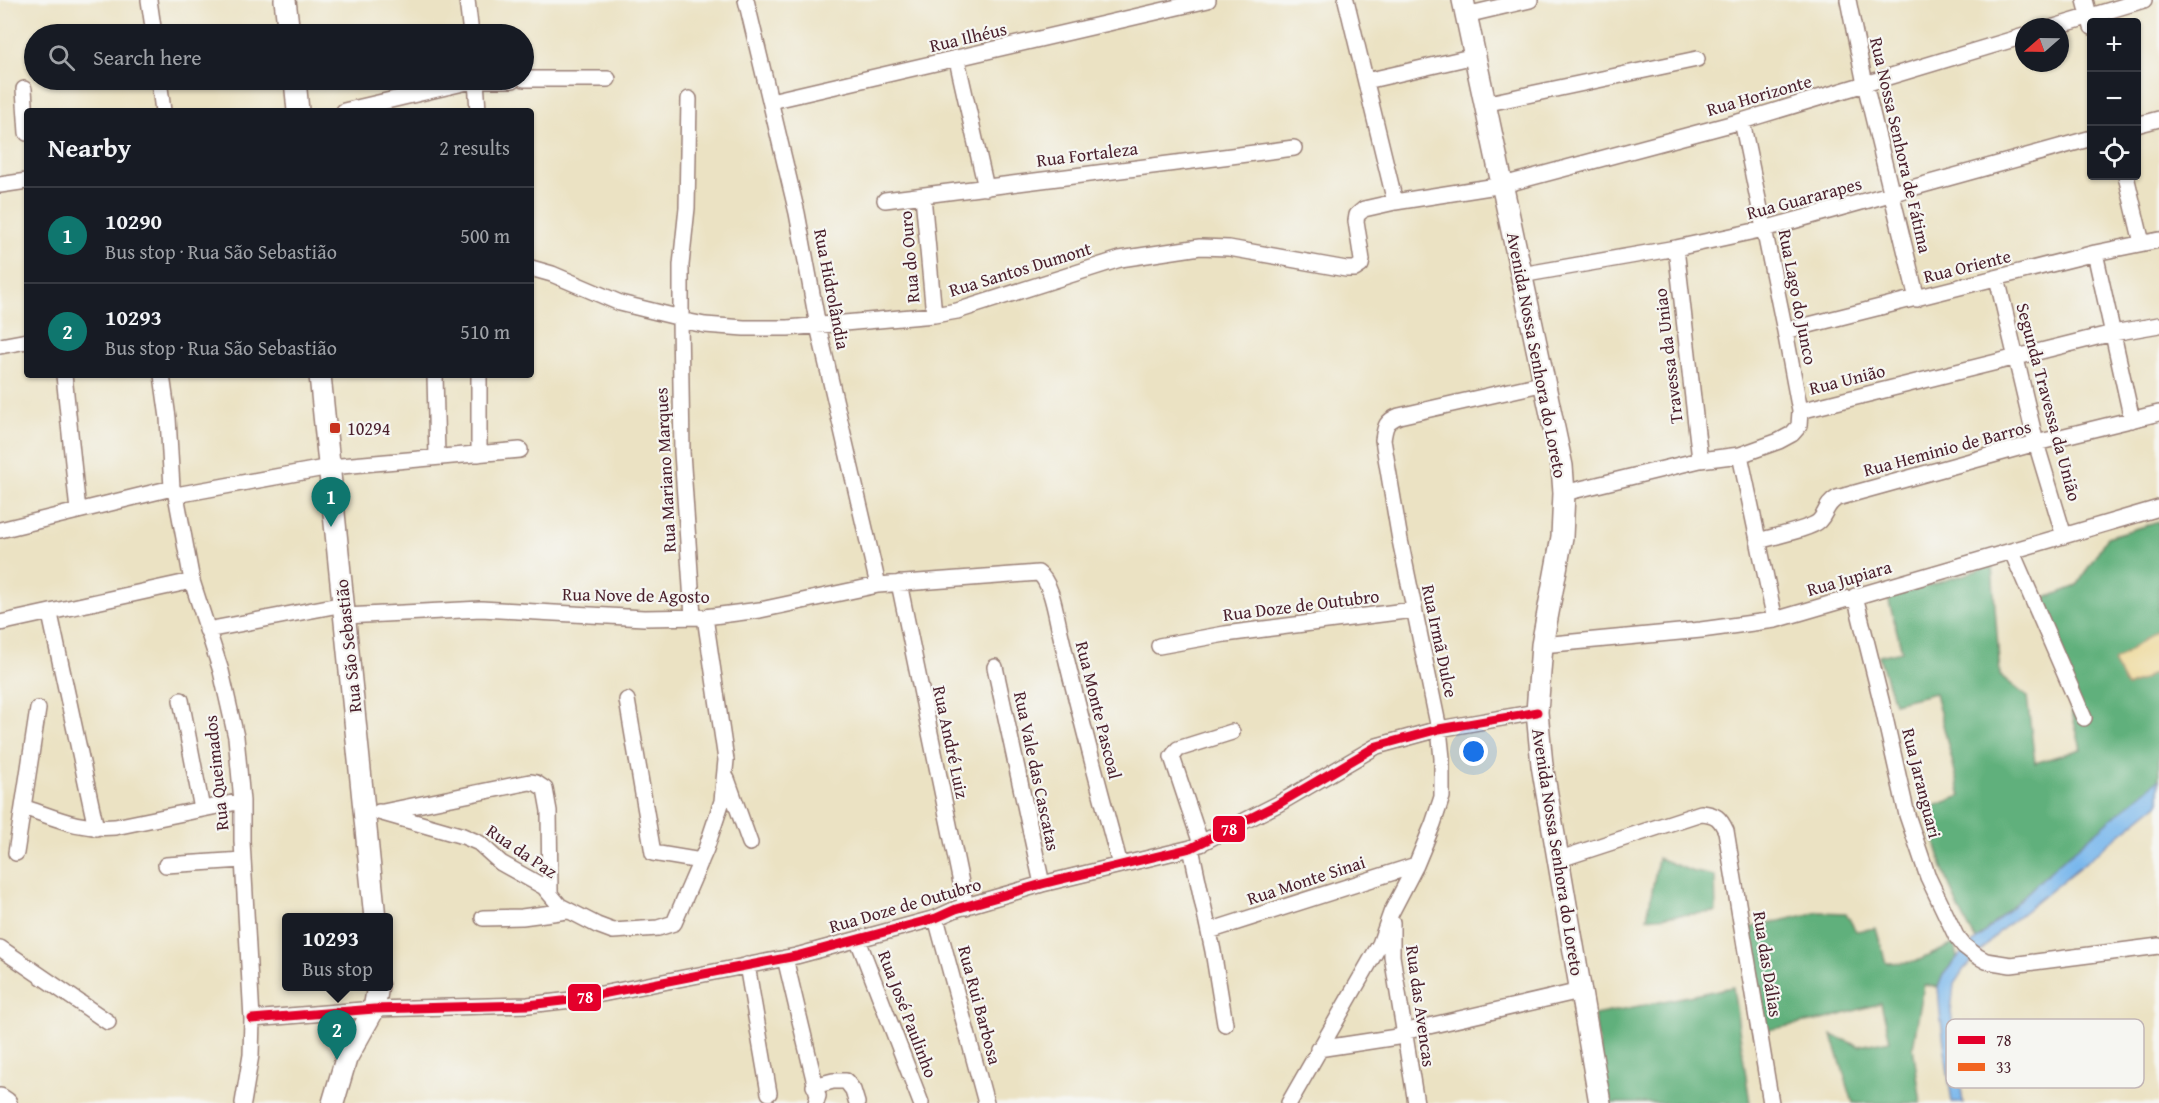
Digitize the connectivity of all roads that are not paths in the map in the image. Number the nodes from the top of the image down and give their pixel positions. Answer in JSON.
{"nodes":[{"id":1,"x":149,"y":0,"type":"edge"},
{"id":2,"x":285,"y":0,"type":"edge"},
{"id":3,"x":467,"y":0,"type":"edge"},
{"id":4,"x":746,"y":0,"type":"edge"},
{"id":5,"x":1208,"y":0,"type":"edge"},
{"id":6,"x":1346,"y":0,"type":"edge"},
{"id":7,"x":1530,"y":0,"type":"edge"},
{"id":8,"x":1848,"y":0,"type":"edge"},
{"id":9,"x":2085,"y":0,"type":"edge"},
{"id":10,"x":2144,"y":0,"type":"edge"},
{"id":11,"x":1464,"y":8,"type":"edge"},
{"id":12,"x":2089,"y":18,"type":"edge"},
{"id":13,"x":2100,"y":18,"type":"edge"},
{"id":14,"x":2087,"y":22,"type":"edge"},
{"id":15,"x":153,"y":24,"type":"edge"},
{"id":16,"x":289,"y":24,"type":"edge"},
{"id":17,"x":470,"y":24,"type":"edge"},
{"id":18,"x":2069,"y":25,"type":"edge"},
{"id":19,"x":2015,"y":39,"type":"edge"},
{"id":20,"x":1474,"y":56,"type":"junction"},
{"id":21,"x":1697,"y":59,"type":"dead end"},
{"id":22,"x":957,"y":60,"type":"junction"},
{"id":23,"x":534,"y":79,"type":"edge"},
{"id":24,"x":608,"y":79,"type":"dead end"},
{"id":25,"x":1366,"y":81,"type":"junction"},
{"id":26,"x":1865,"y":84,"type":"junction"},
{"id":27,"x":24,"y":90,"type":"edge"},
{"id":28,"x":160,"y":90,"type":"edge"},
{"id":29,"x":296,"y":90,"type":"edge"},
{"id":30,"x":433,"y":90,"type":"edge"},
{"id":31,"x":477,"y":90,"type":"edge"},
{"id":32,"x":689,"y":99,"type":"dead end"},
{"id":33,"x":771,"y":101,"type":"junction"},
{"id":34,"x":1484,"y":104,"type":"junction"},
{"id":35,"x":25,"y":108,"type":"edge"},
{"id":36,"x":163,"y":108,"type":"edge"},
{"id":37,"x":298,"y":108,"type":"edge"},
{"id":38,"x":357,"y":108,"type":"edge"},
{"id":39,"x":478,"y":108,"type":"edge"},
{"id":40,"x":2159,"y":119,"type":"edge"},
{"id":41,"x":1742,"y":122,"type":"junction"},
{"id":42,"x":2141,"y":124,"type":"edge"},
{"id":43,"x":2087,"y":139,"type":"edge"},
{"id":44,"x":1294,"y":148,"type":"dead end"},
{"id":45,"x":2127,"y":180,"type":"edge"},
{"id":46,"x":24,"y":181,"type":"edge"},
{"id":47,"x":0,"y":185,"type":"edge"},
{"id":48,"x":1503,"y":185,"type":"junction"},
{"id":49,"x":986,"y":188,"type":"junction"},
{"id":50,"x":1892,"y":195,"type":"junction"},
{"id":51,"x":923,"y":196,"type":"junction"},
{"id":52,"x":885,"y":200,"type":"dead end"},
{"id":53,"x":1395,"y":202,"type":"junction"},
{"id":54,"x":1364,"y":209,"type":"joint"},
{"id":55,"x":1764,"y":229,"type":"junction"},
{"id":56,"x":2159,"y":240,"type":"edge"},
{"id":57,"x":2142,"y":243,"type":"junction"},
{"id":58,"x":1676,"y":248,"type":"junction"},
{"id":59,"x":2095,"y":253,"type":"junction"},
{"id":60,"x":534,"y":269,"type":"edge"},
{"id":61,"x":1521,"y":275,"type":"junction"},
{"id":62,"x":1997,"y":278,"type":"junction"},
{"id":63,"x":1917,"y":299,"type":"junction"},
{"id":64,"x":934,"y":315,"type":"junction"},
{"id":65,"x":681,"y":319,"type":"junction"},
{"id":66,"x":2159,"y":325,"type":"edge"},
{"id":67,"x":818,"y":326,"type":"junction"},
{"id":68,"x":1785,"y":331,"type":"junction"},
{"id":69,"x":2113,"y":333,"type":"junction"},
{"id":70,"x":24,"y":342,"type":"edge"},
{"id":71,"x":0,"y":346,"type":"edge"},
{"id":72,"x":2015,"y":356,"type":"junction"},
{"id":73,"x":64,"y":378,"type":"edge"},
{"id":74,"x":162,"y":378,"type":"edge"},
{"id":75,"x":320,"y":378,"type":"edge"},
{"id":76,"x":435,"y":378,"type":"edge"},
{"id":77,"x":479,"y":378,"type":"edge"},
{"id":78,"x":1545,"y":383,"type":"junction"},
{"id":79,"x":1800,"y":411,"type":"junction"},
{"id":80,"x":2159,"y":413,"type":"edge"},
{"id":81,"x":2132,"y":420,"type":"junction"},
{"id":82,"x":2036,"y":443,"type":"junction"},
{"id":83,"x":520,"y":450,"type":"dead end"},
{"id":84,"x":480,"y":454,"type":"junction"},
{"id":85,"x":1740,"y":455,"type":"junction"},
{"id":86,"x":436,"y":457,"type":"junction"},
{"id":87,"x":1700,"y":460,"type":"junction"},
{"id":88,"x":330,"y":467,"type":"junction"},
{"id":89,"x":174,"y":492,"type":"junction"},
{"id":90,"x":1564,"y":493,"type":"junction"},
{"id":91,"x":2159,"y":508,"type":"edge"},
{"id":92,"x":78,"y":511,"type":"junction"},
{"id":93,"x":0,"y":530,"type":"edge"},
{"id":94,"x":2064,"y":536,"type":"junction"},
{"id":95,"x":1758,"y":541,"type":"junction"},
{"id":96,"x":2012,"y":552,"type":"junction"},
{"id":97,"x":1032,"y":572,"type":"joint"},
{"id":98,"x":192,"y":581,"type":"junction"},
{"id":99,"x":899,"y":584,"type":"junction"},
{"id":100,"x":878,"y":585,"type":"junction"},
{"id":101,"x":1855,"y":596,"type":"junction"},
{"id":102,"x":344,"y":610,"type":"junction"},
{"id":103,"x":1413,"y":610,"type":"junction"},
{"id":104,"x":50,"y":614,"type":"junction"},
{"id":105,"x":699,"y":617,"type":"junction"},
{"id":106,"x":1775,"y":620,"type":"junction"},
{"id":107,"x":0,"y":623,"type":"edge"},
{"id":108,"x":207,"y":630,"type":"junction"},
{"id":109,"x":1542,"y":645,"type":"junction"},
{"id":110,"x":1159,"y":646,"type":"dead end"},
{"id":111,"x":994,"y":667,"type":"dead end"},
{"id":112,"x":181,"y":700,"type":"dead end"},
{"id":113,"x":627,"y":700,"type":"dead end"},
{"id":114,"x":38,"y":709,"type":"dead end"},
{"id":115,"x":1538,"y":712,"type":"junction"},
{"id":116,"x":2084,"y":718,"type":"dead end"},
{"id":117,"x":1439,"y":729,"type":"junction"},
{"id":118,"x":1232,"y":732,"type":"dead end"},
{"id":119,"x":725,"y":773,"type":"junction"},
{"id":120,"x":242,"y":801,"type":"junction"},
{"id":121,"x":23,"y":807,"type":"junction"},
{"id":122,"x":202,"y":809,"type":"junction"},
{"id":123,"x":372,"y":813,"type":"junction"},
{"id":124,"x":96,"y":828,"type":"junction"},
{"id":125,"x":750,"y":843,"type":"dead end"},
{"id":126,"x":1196,"y":846,"type":"junction"},
{"id":127,"x":16,"y":853,"type":"dead end"},
{"id":128,"x":243,"y":860,"type":"junction"},
{"id":129,"x":1557,"y":860,"type":"junction"},
{"id":130,"x":701,"y":861,"type":"junction"},
{"id":131,"x":1120,"y":865,"type":"junction"},
{"id":132,"x":1416,"y":865,"type":"junction"},
{"id":133,"x":166,"y":866,"type":"dead end"},
{"id":134,"x":1042,"y":884,"type":"junction"},
{"id":135,"x":550,"y":892,"type":"junction"},
{"id":136,"x":966,"y":907,"type":"junction"},
{"id":137,"x":567,"y":911,"type":"junction"},
{"id":138,"x":375,"y":913,"type":"edge"},
{"id":139,"x":1391,"y":913,"type":"junction"},
{"id":140,"x":483,"y":918,"type":"dead end"},
{"id":141,"x":936,"y":918,"type":"junction"},
{"id":142,"x":613,"y":931,"type":"joint"},
{"id":143,"x":1209,"y":932,"type":"junction"},
{"id":144,"x":858,"y":940,"type":"junction"},
{"id":145,"x":2159,"y":946,"type":"edge"},
{"id":146,"x":0,"y":948,"type":"edge"},
{"id":147,"x":785,"y":958,"type":"junction"},
{"id":148,"x":747,"y":965,"type":"junction"},
{"id":149,"x":377,"y":991,"type":"edge"},
{"id":150,"x":1580,"y":991,"type":"junction"},
{"id":151,"x":374,"y":1009,"type":"junction"},
{"id":152,"x":252,"y":1019,"type":"junction"},
{"id":153,"x":108,"y":1022,"type":"dead end"},
{"id":154,"x":1225,"y":1024,"type":"dead end"},
{"id":155,"x":1403,"y":1032,"type":"junction"},
{"id":156,"x":1318,"y":1049,"type":"junction"},
{"id":157,"x":814,"y":1086,"type":"junction"},
{"id":158,"x":769,"y":1094,"type":"dead end"},
{"id":159,"x":0,"y":1099,"type":"edge"},
{"id":160,"x":6,"y":1103,"type":"edge"},
{"id":161,"x":243,"y":1103,"type":"edge"},
{"id":162,"x":333,"y":1103,"type":"edge"},
{"id":163,"x":816,"y":1103,"type":"edge"},
{"id":164,"x":857,"y":1103,"type":"edge"},
{"id":165,"x":921,"y":1103,"type":"edge"},
{"id":166,"x":986,"y":1103,"type":"edge"},
{"id":167,"x":1288,"y":1103,"type":"edge"},
{"id":168,"x":1416,"y":1103,"type":"edge"},
{"id":169,"x":1600,"y":1103,"type":"edge"},
{"id":170,"x":1771,"y":1103,"type":"edge"}],
"edges":[{"from":1,"to":15,"type":"street"},
{"from":2,"to":16,"type":"street"},
{"from":3,"to":17,"type":"street"},
{"from":4,"to":33,"type":"street","name":"Rua Hidrolândia"},
{"from":5,"to":22,"type":"street","name":"Rua Ilhéus"},
{"from":6,"to":25,"type":"street"},
{"from":7,"to":11,"type":"street"},
{"from":8,"to":26,"type":"street","name":"Rua Nossa Senhora de Fátima"},
{"from":9,"to":12,"type":"street"},
{"from":10,"to":13,"type":"street"},
{"from":11,"to":20,"type":"street","name":"Avenida Nossa Senhora do Loreto"},
{"from":14,"to":18,"type":"street"},
{"from":19,"to":26,"type":"street","name":"Rua Horizonte"},
{"from":20,"to":25,"type":"street"},
{"from":20,"to":34,"type":"street","name":"Avenida Nossa Senhora do Loreto"},
{"from":21,"to":34,"type":"street"},
{"from":22,"to":33,"type":"street","name":"Rua Ilhéus"},
{"from":22,"to":49,"type":"street"},
{"from":23,"to":24,"type":"street"},
{"from":25,"to":53,"type":"street"},
{"from":26,"to":41,"type":"street","name":"Rua Horizonte"},
{"from":26,"to":50,"type":"street","name":"Rua Nossa Senhora de Fátima"},
{"from":27,"to":35,"type":"street"},
{"from":28,"to":36,"type":"street"},
{"from":29,"to":37,"type":"street"},
{"from":30,"to":38,"type":"street"},
{"from":31,"to":39,"type":"street"},
{"from":32,"to":65,"type":"street","name":"Rua Mariano Marques"},
{"from":33,"to":67,"type":"street","name":"Rua Hidrolândia"},
{"from":34,"to":48,"type":"street","name":"Avenida Nossa Senhora do Loreto"},
{"from":40,"to":42,"type":"street"},
{"from":41,"to":48,"type":"street","name":"Rua Horizonte"},
{"from":41,"to":55,"type":"street","name":"Rua Lago do Junco"},
{"from":43,"to":50,"type":"street","name":"Rua Guararapes"},
{"from":44,"to":49,"type":"street","name":"Rua Fortaleza"},
{"from":45,"to":57,"type":"street"},
{"from":46,"to":47,"type":"street"},
{"from":48,"to":53,"type":"street","name":"Rua Horizonte"},
{"from":48,"to":61,"type":"street","name":"Avenida Nossa Senhora do Loreto"},
{"from":49,"to":51,"type":"street","name":"Rua Fortaleza"},
{"from":50,"to":55,"type":"street","name":"Rua Guararapes"},
{"from":50,"to":63,"type":"street","name":"Rua Nossa Senhora de Fátima"},
{"from":51,"to":52,"type":"street","name":"Rua Fortaleza"},
{"from":51,"to":64,"type":"street","name":"Rua do Ouro"},
{"from":53,"to":54,"type":"street","name":"Rua Horizonte"},
{"from":54,"to":64,"type":"street","name":"Rua Santos Dumont"},
{"from":55,"to":58,"type":"street","name":"Rua Guararapes"},
{"from":55,"to":68,"type":"street","name":"Rua Lago do Junco"},
{"from":56,"to":57,"type":"street","name":"Rua Oriente"},
{"from":57,"to":59,"type":"street","name":"Rua Oriente"},
{"from":58,"to":61,"type":"street","name":"Rua Guararapes"},
{"from":58,"to":87,"type":"street","name":"Travessa da Uniao"},
{"from":59,"to":62,"type":"street","name":"Rua Oriente"},
{"from":59,"to":69,"type":"street"},
{"from":60,"to":65,"type":"street","name":"Rua Santos Dumont"},
{"from":61,"to":78,"type":"street","name":"Avenida Nossa Senhora do Loreto"},
{"from":62,"to":63,"type":"street","name":"Rua Oriente"},
{"from":62,"to":72,"type":"street","name":"Segunda Travessa da União"},
{"from":63,"to":68,"type":"street","name":"Rua Oriente"},
{"from":64,"to":67,"type":"street","name":"Rua Santos Dumont"},
{"from":65,"to":67,"type":"street","name":"Rua Santos Dumont"},
{"from":65,"to":105,"type":"street","name":"Rua Mariano Marques"},
{"from":66,"to":69,"type":"street","name":"Rua União"},
{"from":67,"to":100,"type":"street","name":"Rua Hidrolândia"},
{"from":68,"to":79,"type":"street","name":"Rua Lago do Junco"},
{"from":69,"to":72,"type":"street","name":"Rua União"},
{"from":69,"to":81,"type":"street"},
{"from":70,"to":71,"type":"street"},
{"from":72,"to":79,"type":"street","name":"Rua União"},
{"from":72,"to":82,"type":"street","name":"Segunda Travessa da União"},
{"from":73,"to":92,"type":"street"},
{"from":74,"to":89,"type":"street","name":"Rua Queimados"},
{"from":75,"to":88,"type":"street","name":"Rua São Sebastião"},
{"from":76,"to":86,"type":"street"},
{"from":77,"to":84,"type":"street"},
{"from":78,"to":90,"type":"street","name":"Avenida Nossa Senhora do Loreto"},
{"from":78,"to":103,"type":"street","name":"Rua Irmã Dulce"},
{"from":79,"to":85,"type":"street","name":"Rua União"},
{"from":80,"to":81,"type":"street","name":"Rua Heminio de Barros"},
{"from":81,"to":82,"type":"street","name":"Rua Heminio de Barros"},
{"from":82,"to":94,"type":"street","name":"Segunda Travessa da União"},
{"from":82,"to":95,"type":"street","name":"Rua Heminio de Barros"},
{"from":83,"to":84,"type":"street"},
{"from":84,"to":86,"type":"street"},
{"from":85,"to":87,"type":"street","name":"Rua União"},
{"from":85,"to":95,"type":"street"},
{"from":86,"to":88,"type":"street"},
{"from":87,"to":90,"type":"street","name":"Rua União"},
{"from":88,"to":89,"type":"street"},
{"from":88,"to":102,"type":"street","name":"Rua São Sebastião"},
{"from":89,"to":92,"type":"street"},
{"from":89,"to":98,"type":"street","name":"Rua Queimados"},
{"from":90,"to":109,"type":"street","name":"Avenida Nossa Senhora do Loreto"},
{"from":91,"to":94,"type":"street","name":"Rua Jupiara"},
{"from":92,"to":93,"type":"street"},
{"from":94,"to":96,"type":"street","name":"Rua Jupiara"},
{"from":95,"to":106,"type":"street"},
{"from":96,"to":101,"type":"street","name":"Rua Jupiara"},
{"from":96,"to":116,"type":"street"},
{"from":97,"to":99,"type":"street","name":"Rua Nove de Agosto"},
{"from":97,"to":131,"type":"street","name":"Rua Monte Pascoal"},
{"from":98,"to":104,"type":"street"},
{"from":98,"to":108,"type":"street","name":"Rua Queimados"},
{"from":99,"to":100,"type":"street","name":"Rua Nove de Agosto"},
{"from":99,"to":136,"type":"street","name":"Rua André Luiz"},
{"from":100,"to":105,"type":"street","name":"Rua Nove de Agosto"},
{"from":101,"to":106,"type":"street","name":"Rua Jupiara"},
{"from":101,"to":145,"type":"street","name":"Rua Jaranguari"},
{"from":102,"to":105,"type":"street","name":"Rua Nove de Agosto"},
{"from":102,"to":108,"type":"street","name":"Rua Nove de Agosto"},
{"from":102,"to":123,"type":"street","name":"Rua São Sebastião"},
{"from":103,"to":110,"type":"street","name":"Rua Doze de Outubro"},
{"from":103,"to":117,"type":"street","name":"Rua Irmã Dulce"},
{"from":104,"to":107,"type":"street"},
{"from":104,"to":124,"type":"street"},
{"from":105,"to":119,"type":"street","name":"Rua Mariano Marques"},
{"from":106,"to":109,"type":"street","name":"Rua Jupiara"},
{"from":108,"to":120,"type":"street","name":"Rua Queimados"},
{"from":109,"to":115,"type":"street","name":"Avenida Nossa Senhora do Loreto"},
{"from":111,"to":134,"type":"street","name":"Rua Vale das Cascatas"},
{"from":112,"to":122,"type":"street"},
{"from":113,"to":130,"type":"street"},
{"from":114,"to":121,"type":"street"},
{"from":115,"to":117,"type":"street","name":"Rua Doze de Outubro"},
{"from":115,"to":129,"type":"street","name":"Avenida Nossa Senhora do Loreto"},
{"from":117,"to":126,"type":"street","name":"Rua Doze de Outubro"},
{"from":117,"to":132,"type":"street","name":"Rua Irmã Dulce"},
{"from":118,"to":126,"type":"street"},
{"from":119,"to":125,"type":"street"},
{"from":119,"to":130,"type":"street","name":"Rua Mariano Marques"},
{"from":120,"to":122,"type":"street"},
{"from":120,"to":128,"type":"street","name":"Rua Queimados"},
{"from":121,"to":124,"type":"street"},
{"from":121,"to":127,"type":"street"},
{"from":122,"to":124,"type":"street"},
{"from":123,"to":135,"type":"street","name":"Rua da Paz"},
{"from":123,"to":135,"type":"street"},
{"from":123,"to":138,"type":"street","name":"Rua São Sebastião"},
{"from":126,"to":131,"type":"street","name":"Rua Doze de Outubro"},
{"from":126,"to":143,"type":"street"},
{"from":128,"to":133,"type":"street"},
{"from":128,"to":152,"type":"street","name":"Rua Queimados"},
{"from":129,"to":150,"type":"street","name":"Avenida Nossa Senhora do Loreto"},
{"from":129,"to":170,"type":"street","name":"Rua das Dálias"},
{"from":130,"to":142,"type":"street","name":"Rua Mariano Marques"},
{"from":131,"to":134,"type":"street","name":"Rua Doze de Outubro"},
{"from":132,"to":139,"type":"street","name":"Rua Irmã Dulce"},
{"from":132,"to":143,"type":"street","name":"Rua Monte Sinai"},
{"from":134,"to":136,"type":"street","name":"Rua Doze de Outubro"},
{"from":135,"to":137,"type":"street","name":"Rua da Paz"},
{"from":136,"to":141,"type":"street","name":"Rua Doze de Outubro"},
{"from":137,"to":140,"type":"street"},
{"from":137,"to":142,"type":"street","name":"Rua da Paz"},
{"from":139,"to":155,"type":"street","name":"Rua das Avencas"},
{"from":139,"to":156,"type":"street","name":"Rua Irmã Dulce"},
{"from":141,"to":144,"type":"street","name":"Rua Doze de Outubro"},
{"from":141,"to":166,"type":"street","name":"Rua Rui Barbosa"},
{"from":143,"to":154,"type":"street"},
{"from":144,"to":147,"type":"street","name":"Rua Doze de Outubro"},
{"from":144,"to":165,"type":"street","name":"Rua José Paulinho"},
{"from":146,"to":153,"type":"street"},
{"from":147,"to":148,"type":"street","name":"Rua Doze de Outubro"},
{"from":147,"to":157,"type":"street"},
{"from":148,"to":151,"type":"street","name":"Rua Doze de Outubro"},
{"from":148,"to":158,"type":"street"},
{"from":149,"to":151,"type":"street"},
{"from":150,"to":155,"type":"street"},
{"from":150,"to":169,"type":"street","name":"Avenida Nossa Senhora do Loreto"},
{"from":151,"to":152,"type":"street","name":"Rua Doze de Outubro"},
{"from":151,"to":162,"type":"street"},
{"from":152,"to":161,"type":"street","name":"Rua Queimados"},
{"from":155,"to":156,"type":"street"},
{"from":155,"to":168,"type":"street","name":"Rua das Avencas"},
{"from":156,"to":167,"type":"street","name":"Rua Irmã Dulce"},
{"from":157,"to":163,"type":"street"},
{"from":157,"to":164,"type":"street"},
{"from":159,"to":160,"type":"street"}]}
